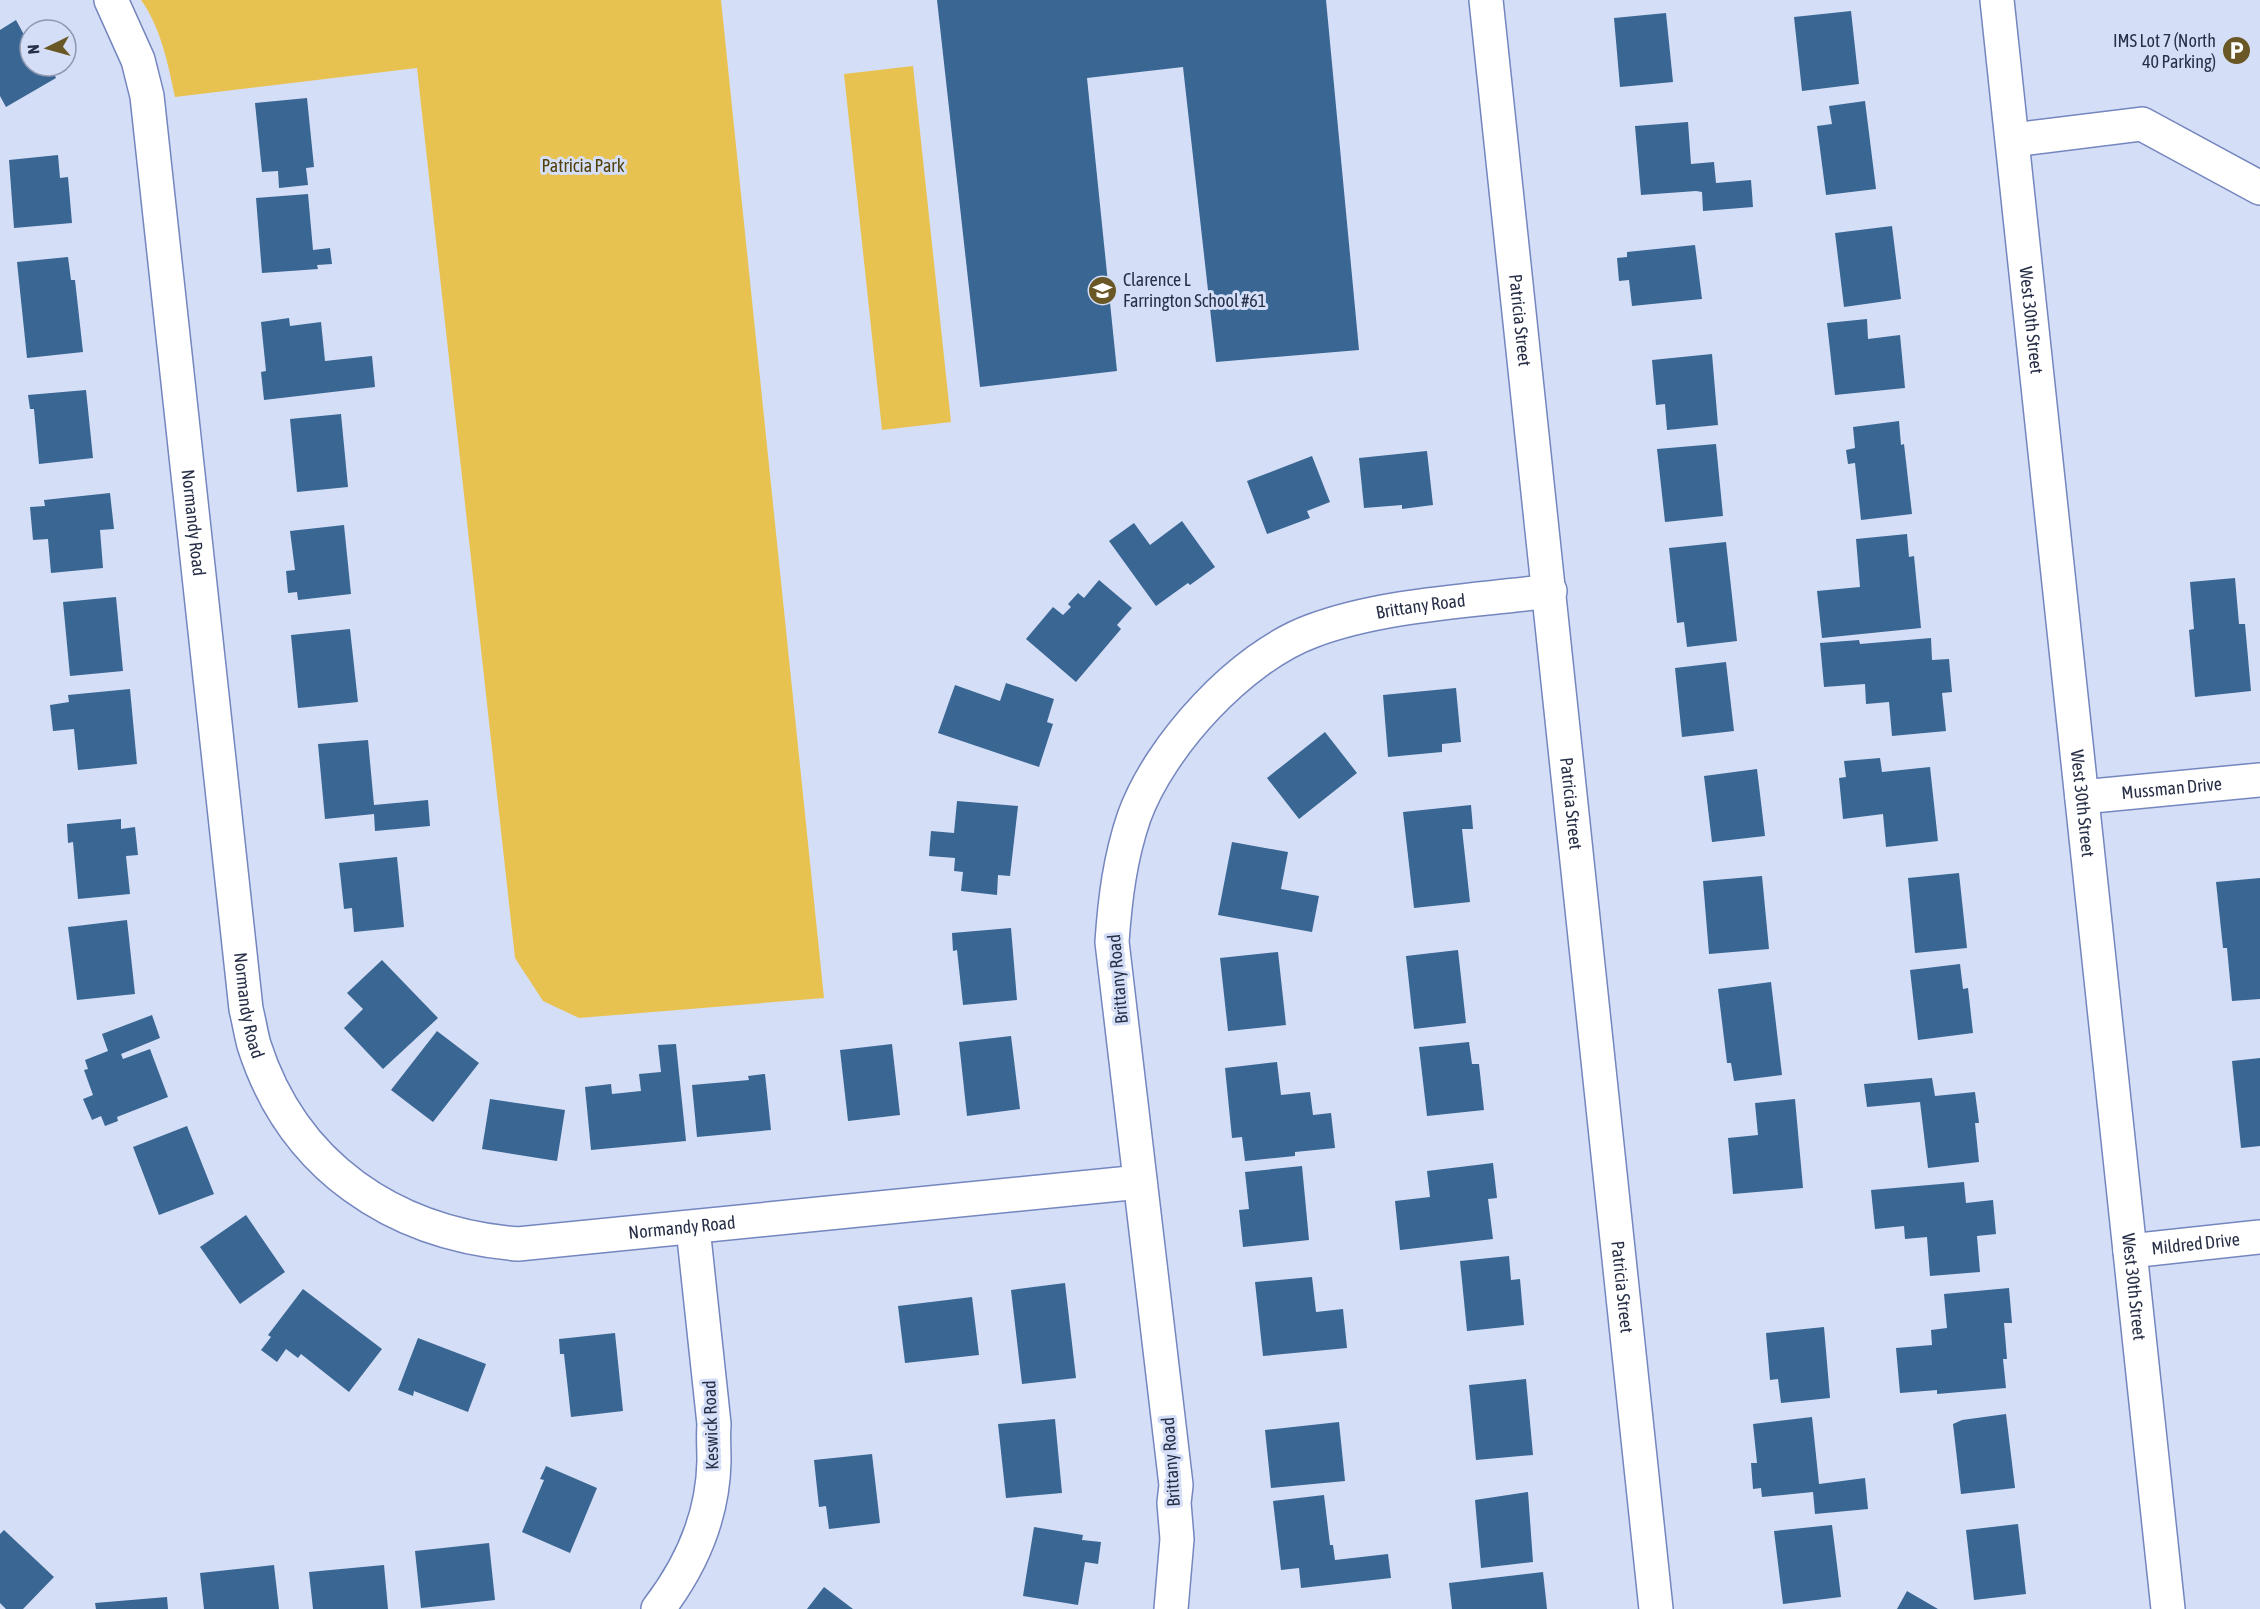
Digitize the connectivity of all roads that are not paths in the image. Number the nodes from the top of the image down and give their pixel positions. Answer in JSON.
{"nodes":[{"id":1,"x":111,"y":0,"type":"edge"},
{"id":2,"x":1486,"y":0,"type":"edge"},
{"id":3,"x":1997,"y":0,"type":"edge"},
{"id":4,"x":2013,"y":140,"type":"junction"},
{"id":5,"x":2260,"y":188,"type":"edge"},
{"id":6,"x":1550,"y":591,"type":"junction"},
{"id":7,"x":2260,"y":780,"type":"edge"},
{"id":8,"x":2082,"y":797,"type":"junction"},
{"id":9,"x":1140,"y":1182,"type":"junction"},
{"id":10,"x":693,"y":1228,"type":"junction"},
{"id":11,"x":2260,"y":1237,"type":"edge"},
{"id":12,"x":2130,"y":1251,"type":"junction"},
{"id":13,"x":658,"y":1609,"type":"edge"},
{"id":14,"x":1171,"y":1609,"type":"edge"},
{"id":15,"x":1656,"y":1609,"type":"edge"},
{"id":16,"x":2168,"y":1609,"type":"edge"}],
"edges":[{"from":1,"to":10,"type":"street","name":"Normandy Road"},
{"from":2,"to":6,"type":"street","name":"Patricia Street"},
{"from":3,"to":4,"type":"street","name":"West 30th Street"},
{"from":4,"to":5,"type":"street"},
{"from":4,"to":8,"type":"street","name":"West 30th Street"},
{"from":6,"to":9,"type":"street","name":"Brittany Road"},
{"from":6,"to":15,"type":"street","name":"Patricia Street"},
{"from":7,"to":8,"type":"street","name":"Mussman Drive"},
{"from":8,"to":12,"type":"street","name":"West 30th Street"},
{"from":9,"to":10,"type":"street","name":"Normandy Road"},
{"from":9,"to":14,"type":"street","name":"Brittany Road"},
{"from":10,"to":13,"type":"street","name":"Keswick Road"},
{"from":11,"to":12,"type":"street","name":"Mildred Drive"},
{"from":12,"to":16,"type":"street","name":"West 30th Street"}]}
